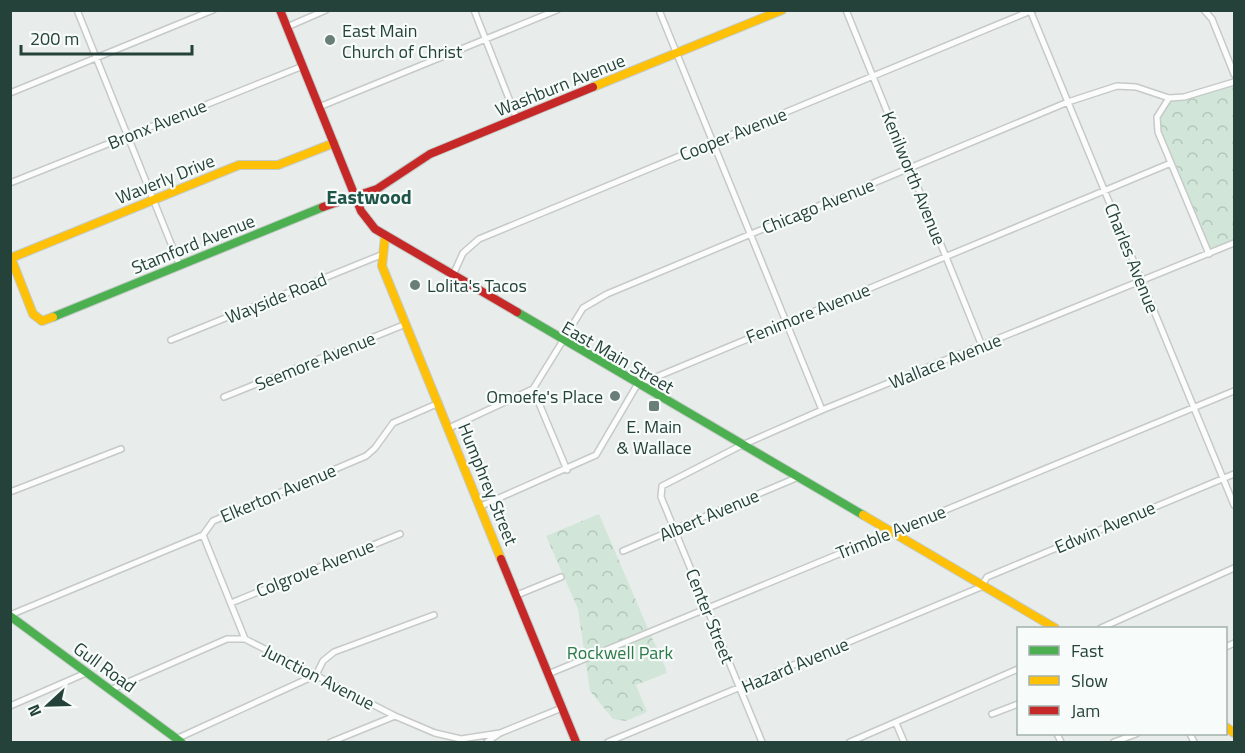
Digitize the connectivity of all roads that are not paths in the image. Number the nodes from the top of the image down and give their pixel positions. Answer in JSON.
{"nodes":[{"id":1,"x":77,"y":10,"type":"edge"},
{"id":2,"x":213,"y":10,"type":"edge"},
{"id":3,"x":280,"y":10,"type":"edge"},
{"id":4,"x":326,"y":10,"type":"edge"},
{"id":5,"x":474,"y":10,"type":"edge"},
{"id":6,"x":557,"y":10,"type":"edge"},
{"id":7,"x":659,"y":10,"type":"edge"},
{"id":8,"x":782,"y":10,"type":"edge"},
{"id":9,"x":846,"y":10,"type":"edge"},
{"id":10,"x":1204,"y":10,"type":"edge"},
{"id":11,"x":1031,"y":11,"type":"edge"},
{"id":12,"x":287,"y":27,"type":"junction"},
{"id":13,"x":486,"y":39,"type":"junction"},
{"id":14,"x":676,"y":54,"type":"junction"},
{"id":15,"x":96,"y":57,"type":"junction"},
{"id":16,"x":303,"y":66,"type":"junction"},
{"id":17,"x":1234,"y":74,"type":"edge"},
{"id":18,"x":873,"y":77,"type":"junction"},
{"id":19,"x":1234,"y":82,"type":"edge"},
{"id":20,"x":10,"y":93,"type":"edge"},
{"id":21,"x":1169,"y":98,"type":"junction"},
{"id":22,"x":1068,"y":102,"type":"junction"},
{"id":23,"x":319,"y":107,"type":"junction"},
{"id":24,"x":517,"y":119,"type":"junction"},
{"id":25,"x":128,"y":136,"type":"junction"},
{"id":26,"x":714,"y":142,"type":"junction"},
{"id":27,"x":334,"y":143,"type":"junction"},
{"id":28,"x":1171,"y":163,"type":"junction"},
{"id":29,"x":911,"y":168,"type":"junction"},
{"id":30,"x":10,"y":183,"type":"edge"},
{"id":31,"x":1104,"y":190,"type":"junction"},
{"id":32,"x":354,"y":195,"type":"junction"},
{"id":33,"x":153,"y":200,"type":"junction"},
{"id":34,"x":751,"y":234,"type":"junction"},
{"id":35,"x":385,"y":237,"type":"junction"},
{"id":36,"x":1234,"y":243,"type":"edge"},
{"id":37,"x":1209,"y":254,"type":"junction"},
{"id":38,"x":381,"y":255,"type":"junction"},
{"id":39,"x":946,"y":256,"type":"junction"},
{"id":40,"x":10,"y":258,"type":"edge"},
{"id":41,"x":180,"y":266,"type":"junction"},
{"id":42,"x":452,"y":277,"type":"junction"},
{"id":43,"x":1141,"y":280,"type":"junction"},
{"id":44,"x":786,"y":321,"type":"junction"},
{"id":45,"x":406,"y":324,"type":"junction"},
{"id":46,"x":171,"y":340,"type":"dead end"},
{"id":47,"x":562,"y":341,"type":"junction"},
{"id":48,"x":982,"y":346,"type":"junction"},
{"id":49,"x":638,"y":385,"type":"junction"},
{"id":50,"x":533,"y":389,"type":"junction"},
{"id":51,"x":1234,"y":391,"type":"edge"},
{"id":52,"x":224,"y":397,"type":"dead end"},
{"id":53,"x":439,"y":403,"type":"junction"},
{"id":54,"x":1194,"y":408,"type":"junction"},
{"id":55,"x":822,"y":410,"type":"junction"},
{"id":56,"x":449,"y":428,"type":"junction"},
{"id":57,"x":740,"y":446,"type":"junction"},
{"id":58,"x":121,"y":448,"type":"dead end"},
{"id":59,"x":567,"y":470,"type":"junction"},
{"id":60,"x":1234,"y":474,"type":"edge"},
{"id":61,"x":796,"y":478,"type":"junction"},
{"id":62,"x":1223,"y":478,"type":"junction"},
{"id":63,"x":661,"y":489,"type":"joint"},
{"id":64,"x":10,"y":492,"type":"edge"},
{"id":65,"x":1234,"y":505,"type":"edge"},
{"id":66,"x":481,"y":506,"type":"junction"},
{"id":67,"x":674,"y":529,"type":"junction"},
{"id":68,"x":889,"y":533,"type":"junction"},
{"id":69,"x":400,"y":534,"type":"dead end"},
{"id":70,"x":203,"y":536,"type":"junction"},
{"id":71,"x":623,"y":551,"type":"dead end"},
{"id":72,"x":1234,"y":568,"type":"edge"},
{"id":73,"x":561,"y":577,"type":"dead end"},
{"id":74,"x":981,"y":587,"type":"junction"},
{"id":75,"x":517,"y":595,"type":"junction"},
{"id":76,"x":231,"y":603,"type":"junction"},
{"id":77,"x":707,"y":609,"type":"junction"},
{"id":78,"x":434,"y":615,"type":"dead end"},
{"id":79,"x":10,"y":616,"type":"edge"},
{"id":80,"x":1053,"y":627,"type":"edge"},
{"id":81,"x":1103,"y":627,"type":"edge"},
{"id":82,"x":245,"y":639,"type":"junction"},
{"id":83,"x":1017,"y":669,"type":"edge"},
{"id":84,"x":86,"y":673,"type":"junction"},
{"id":85,"x":548,"y":674,"type":"junction"},
{"id":86,"x":316,"y":675,"type":"junction"},
{"id":87,"x":740,"y":688,"type":"junction"},
{"id":88,"x":110,"y":690,"type":"junction"},
{"id":89,"x":1017,"y":704,"type":"edge"},
{"id":90,"x":10,"y":706,"type":"edge"},
{"id":91,"x":562,"y":708,"type":"junction"},
{"id":92,"x":992,"y":714,"type":"dead end"},
{"id":93,"x":395,"y":716,"type":"junction"},
{"id":94,"x":896,"y":723,"type":"junction"},
{"id":95,"x":500,"y":733,"type":"junction"},
{"id":96,"x":1133,"y":735,"type":"edge"},
{"id":97,"x":179,"y":741,"type":"edge"},
{"id":98,"x":331,"y":742,"type":"edge"},
{"id":99,"x":486,"y":742,"type":"edge"},
{"id":100,"x":576,"y":742,"type":"edge"},
{"id":101,"x":608,"y":742,"type":"edge"},
{"id":102,"x":762,"y":742,"type":"edge"},
{"id":103,"x":850,"y":742,"type":"edge"},
{"id":104,"x":904,"y":742,"type":"edge"},
{"id":105,"x":1114,"y":742,"type":"edge"}],
"edges":[{"from":1,"to":15,"type":"street"},
{"from":2,"to":15,"type":"street"},
{"from":3,"to":12,"type":"street","name":"East Main Street"},
{"from":4,"to":12,"type":"street"},
{"from":5,"to":13,"type":"street"},
{"from":6,"to":13,"type":"street"},
{"from":7,"to":14,"type":"street"},
{"from":8,"to":14,"type":"street","name":"Washburn Avenue"},
{"from":9,"to":18,"type":"street","name":"Kenilworth Avenue"},
{"from":10,"to":17,"type":"street"},
{"from":11,"to":18,"type":"street","name":"Cooper Avenue"},
{"from":11,"to":22,"type":"street","name":"Charles Avenue"},
{"from":12,"to":16,"type":"street","name":"East Main Street"},
{"from":13,"to":23,"type":"street"},
{"from":13,"to":24,"type":"street"},
{"from":14,"to":24,"type":"street","name":"Washburn Avenue"},
{"from":14,"to":26,"type":"street"},
{"from":15,"to":20,"type":"street"},
{"from":15,"to":25,"type":"street"},
{"from":16,"to":23,"type":"street","name":"East Main Street"},
{"from":16,"to":25,"type":"street","name":"Bronx Avenue"},
{"from":18,"to":26,"type":"street","name":"Cooper Avenue"},
{"from":18,"to":29,"type":"street","name":"Kenilworth Avenue"},
{"from":19,"to":21,"type":"street","name":"Chicago Avenue"},
{"from":21,"to":22,"type":"street","name":"Chicago Avenue"},
{"from":21,"to":28,"type":"street"},
{"from":22,"to":29,"type":"street","name":"Chicago Avenue"},
{"from":22,"to":31,"type":"street","name":"Charles Avenue"},
{"from":23,"to":27,"type":"street","name":"East Main Street"},
{"from":24,"to":32,"type":"street","name":"Washburn Avenue"},
{"from":25,"to":30,"type":"street","name":"Bronx Avenue"},
{"from":25,"to":33,"type":"street"},
{"from":26,"to":34,"type":"street"},
{"from":26,"to":42,"type":"street","name":"Cooper Avenue"},
{"from":27,"to":32,"type":"street","name":"East Main Street"},
{"from":27,"to":33,"type":"street","name":"Waverly Drive"},
{"from":28,"to":31,"type":"street","name":"Fenimore Avenue"},
{"from":28,"to":37,"type":"street"},
{"from":29,"to":34,"type":"street","name":"Chicago Avenue"},
{"from":29,"to":39,"type":"street","name":"Kenilworth Avenue"},
{"from":31,"to":39,"type":"street","name":"Fenimore Avenue"},
{"from":31,"to":43,"type":"street","name":"Charles Avenue"},
{"from":32,"to":35,"type":"street","name":"East Main Street"},
{"from":32,"to":41,"type":"street","name":"Stamford Avenue"},
{"from":33,"to":40,"type":"street","name":"Waverly Drive"},
{"from":33,"to":41,"type":"street"},
{"from":34,"to":44,"type":"street"},
{"from":34,"to":47,"type":"street","name":"Chicago Avenue"},
{"from":35,"to":38,"type":"street","name":"Humphrey Street"},
{"from":35,"to":42,"type":"street","name":"East Main Street"},
{"from":36,"to":37,"type":"street","name":"Wallace Avenue"},
{"from":37,"to":43,"type":"street","name":"Wallace Avenue"},
{"from":38,"to":45,"type":"street","name":"Humphrey Street"},
{"from":38,"to":46,"type":"street","name":"Wayside Road"},
{"from":39,"to":44,"type":"street","name":"Fenimore Avenue"},
{"from":39,"to":48,"type":"street","name":"Kenilworth Avenue"},
{"from":40,"to":41,"type":"street","name":"Stamford Avenue"},
{"from":42,"to":47,"type":"street","name":"East Main Street"},
{"from":43,"to":48,"type":"street","name":"Wallace Avenue"},
{"from":43,"to":54,"type":"street","name":"Charles Avenue"},
{"from":44,"to":49,"type":"street","name":"Fenimore Avenue"},
{"from":44,"to":55,"type":"street"},
{"from":45,"to":52,"type":"street","name":"Seemore Avenue"},
{"from":45,"to":53,"type":"street","name":"Humphrey Street"},
{"from":47,"to":49,"type":"street","name":"East Main Street"},
{"from":47,"to":50,"type":"street","name":"Chicago Avenue"},
{"from":48,"to":55,"type":"street","name":"Wallace Avenue"},
{"from":49,"to":57,"type":"street","name":"East Main Street"},
{"from":49,"to":59,"type":"street"},
{"from":50,"to":56,"type":"street"},
{"from":50,"to":59,"type":"street"},
{"from":51,"to":54,"type":"street","name":"Trimble Avenue"},
{"from":53,"to":56,"type":"street","name":"Humphrey Street"},
{"from":53,"to":70,"type":"street","name":"Elkerton Avenue"},
{"from":54,"to":62,"type":"street","name":"Charles Avenue"},
{"from":54,"to":68,"type":"street","name":"Trimble Avenue"},
{"from":55,"to":57,"type":"street","name":"Wallace Avenue"},
{"from":56,"to":66,"type":"street","name":"Humphrey Street"},
{"from":57,"to":61,"type":"street","name":"East Main Street"},
{"from":57,"to":63,"type":"street","name":"Wallace Avenue"},
{"from":58,"to":64,"type":"street"},
{"from":59,"to":66,"type":"street"},
{"from":60,"to":62,"type":"street","name":"Edwin Avenue"},
{"from":61,"to":67,"type":"street","name":"Albert Avenue"},
{"from":61,"to":68,"type":"street","name":"East Main Street"},
{"from":62,"to":65,"type":"street","name":"Charles Avenue"},
{"from":62,"to":74,"type":"street","name":"Edwin Avenue"},
{"from":63,"to":67,"type":"street","name":"Center Street"},
{"from":66,"to":75,"type":"street","name":"Humphrey Street"},
{"from":67,"to":71,"type":"street","name":"Albert Avenue"},
{"from":67,"to":77,"type":"street","name":"Center Street"},
{"from":68,"to":74,"type":"street","name":"East Main Street"},
{"from":68,"to":77,"type":"street","name":"Trimble Avenue"},
{"from":69,"to":76,"type":"street","name":"Colgrove Avenue"},
{"from":70,"to":76,"type":"street","name":"Junction Avenue"},
{"from":70,"to":79,"type":"street","name":"Elkerton Avenue"},
{"from":72,"to":81,"type":"street"},
{"from":73,"to":75,"type":"street"},
{"from":74,"to":80,"type":"street","name":"East Main Street"},
{"from":74,"to":87,"type":"street","name":"Hazard Avenue"},
{"from":75,"to":85,"type":"street","name":"Humphrey Street"},
{"from":76,"to":82,"type":"street","name":"Junction Avenue"},
{"from":77,"to":85,"type":"street","name":"Trimble Avenue"},
{"from":77,"to":87,"type":"street","name":"Center Street"},
{"from":78,"to":86,"type":"street"},
{"from":79,"to":84,"type":"street","name":"Gull Road"},
{"from":82,"to":86,"type":"street","name":"Junction Avenue"},
{"from":82,"to":88,"type":"street"},
{"from":83,"to":94,"type":"street"},
{"from":84,"to":88,"type":"street","name":"Gull Road"},
{"from":84,"to":90,"type":"street"},
{"from":85,"to":91,"type":"street","name":"Humphrey Street"},
{"from":86,"to":93,"type":"street","name":"Junction Avenue"},
{"from":86,"to":97,"type":"street"},
{"from":87,"to":101,"type":"street","name":"Hazard Avenue"},
{"from":87,"to":102,"type":"street","name":"Center Street"},
{"from":88,"to":97,"type":"street","name":"Gull Road"},
{"from":89,"to":92,"type":"street"},
{"from":91,"to":95,"type":"street"},
{"from":91,"to":100,"type":"street","name":"Humphrey Street"},
{"from":93,"to":95,"type":"street","name":"Junction Avenue"},
{"from":93,"to":98,"type":"street"},
{"from":94,"to":103,"type":"street"},
{"from":94,"to":104,"type":"street"},
{"from":95,"to":99,"type":"street"},
{"from":96,"to":105,"type":"street"}]}
